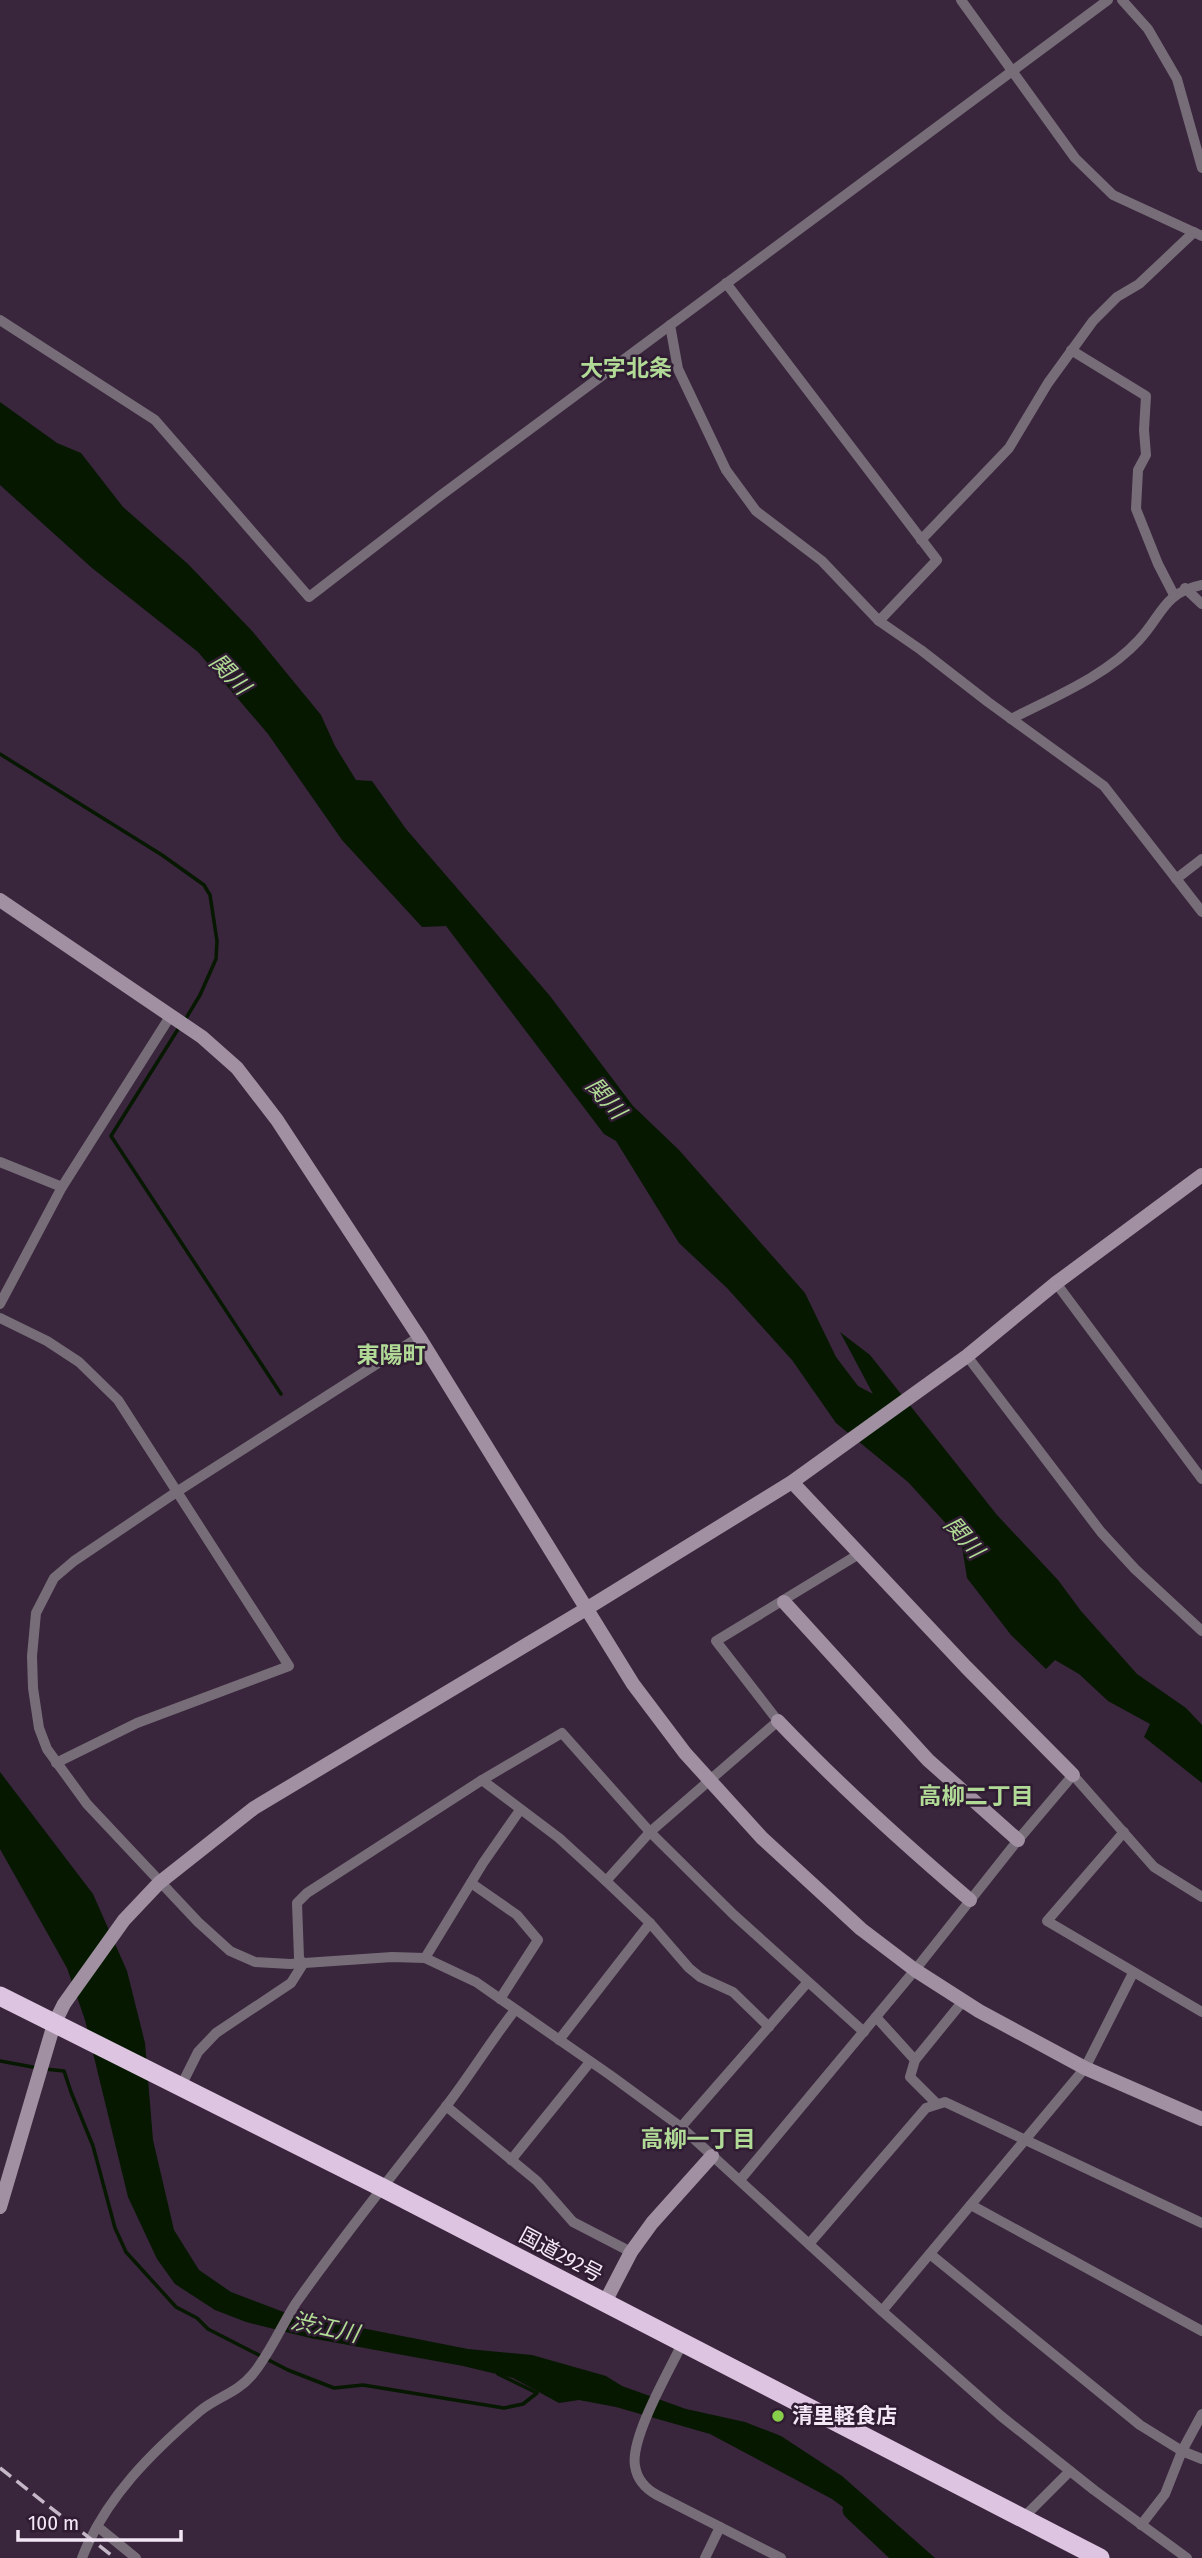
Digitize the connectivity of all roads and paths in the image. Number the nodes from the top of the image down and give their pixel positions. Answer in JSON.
{"nodes":[{"id":1,"x":961,"y":0,"type":"edge"},
{"id":2,"x":1108,"y":0,"type":"edge"},
{"id":3,"x":1122,"y":0,"type":"edge"},
{"id":4,"x":1013,"y":70,"type":"junction"},
{"id":5,"x":1202,"y":168,"type":"edge"},
{"id":6,"x":1198,"y":234,"type":"edge"},
{"id":7,"x":726,"y":283,"type":"junction"},
{"id":8,"x":0,"y":320,"type":"edge"},
{"id":9,"x":670,"y":325,"type":"junction"},
{"id":10,"x":1072,"y":350,"type":"junction"},
{"id":11,"x":921,"y":540,"type":"junction"},
{"id":12,"x":1202,"y":585,"type":"edge"},
{"id":13,"x":1185,"y":588,"type":"junction"},
{"id":14,"x":1174,"y":595,"type":"junction"},
{"id":15,"x":1202,"y":604,"type":"edge"},
{"id":16,"x":879,"y":621,"type":"junction"},
{"id":17,"x":1011,"y":719,"type":"junction"},
{"id":18,"x":1202,"y":859,"type":"edge"},
{"id":19,"x":1176,"y":879,"type":"junction"},
{"id":20,"x":0,"y":900,"type":"edge"},
{"id":21,"x":1202,"y":912,"type":"edge"},
{"id":22,"x":171,"y":1015,"type":"junction"},
{"id":23,"x":0,"y":1162,"type":"edge"},
{"id":24,"x":1202,"y":1174,"type":"edge"},
{"id":25,"x":62,"y":1187,"type":"junction"},
{"id":26,"x":1056,"y":1283,"type":"junction"},
{"id":27,"x":0,"y":1304,"type":"edge"},
{"id":28,"x":0,"y":1318,"type":"edge"},
{"id":29,"x":419,"y":1337,"type":"junction"},
{"id":30,"x":967,"y":1356,"type":"junction"},
{"id":31,"x":796,"y":1478,"type":"junction"},
{"id":32,"x":1202,"y":1479,"type":"edge"},
{"id":33,"x":178,"y":1491,"type":"junction"},
{"id":34,"x":859,"y":1554,"type":"junction"},
{"id":35,"x":784,"y":1602,"type":"junction"},
{"id":36,"x":586,"y":1609,"type":"junction"},
{"id":37,"x":1202,"y":1631,"type":"edge"},
{"id":38,"x":778,"y":1721,"type":"junction"},
{"id":39,"x":56,"y":1763,"type":"junction"},
{"id":40,"x":1073,"y":1775,"type":"junction"},
{"id":41,"x":482,"y":1780,"type":"junction"},
{"id":42,"x":709,"y":1781,"type":"junction"},
{"id":43,"x":520,"y":1810,"type":"junction"},
{"id":44,"x":650,"y":1832,"type":"junction"},
{"id":45,"x":1124,"y":1832,"type":"junction"},
{"id":46,"x":1018,"y":1840,"type":"junction"},
{"id":47,"x":607,"y":1881,"type":"junction"},
{"id":48,"x":159,"y":1883,"type":"junction"},
{"id":49,"x":471,"y":1883,"type":"junction"},
{"id":50,"x":1202,"y":1898,"type":"edge"},
{"id":51,"x":970,"y":1900,"type":"junction"},
{"id":52,"x":650,"y":1923,"type":"junction"},
{"id":53,"x":425,"y":1958,"type":"junction"},
{"id":54,"x":303,"y":1964,"type":"junction"},
{"id":55,"x":915,"y":1970,"type":"junction"},
{"id":56,"x":1133,"y":1973,"type":"junction"},
{"id":57,"x":807,"y":1983,"type":"junction"},
{"id":58,"x":0,"y":1996,"type":"edge"},
{"id":59,"x":500,"y":1999,"type":"junction"},
{"id":60,"x":963,"y":2001,"type":"junction"},
{"id":61,"x":515,"y":2010,"type":"junction"},
{"id":62,"x":1202,"y":2012,"type":"edge"},
{"id":63,"x":876,"y":2017,"type":"junction"},
{"id":64,"x":54,"y":2024,"type":"junction"},
{"id":65,"x":768,"y":2027,"type":"junction"},
{"id":66,"x":864,"y":2032,"type":"junction"},
{"id":67,"x":559,"y":2040,"type":"junction"},
{"id":68,"x":915,"y":2060,"type":"junction"},
{"id":69,"x":590,"y":2062,"type":"junction"},
{"id":70,"x":1084,"y":2068,"type":"junction"},
{"id":71,"x":173,"y":2082,"type":"junction"},
{"id":72,"x":937,"y":2104,"type":"junction"},
{"id":73,"x":446,"y":2106,"type":"junction"},
{"id":74,"x":1202,"y":2119,"type":"edge"},
{"id":75,"x":681,"y":2127,"type":"junction"},
{"id":76,"x":1025,"y":2140,"type":"junction"},
{"id":77,"x":712,"y":2156,"type":"junction"},
{"id":78,"x":511,"y":2160,"type":"junction"},
{"id":79,"x":740,"y":2180,"type":"junction"},
{"id":80,"x":383,"y":2188,"type":"junction"},
{"id":81,"x":971,"y":2204,"type":"junction"},
{"id":82,"x":0,"y":2207,"type":"edge"},
{"id":83,"x":1202,"y":2223,"type":"edge"},
{"id":84,"x":809,"y":2244,"type":"junction"},
{"id":85,"x":631,"y":2252,"type":"junction"},
{"id":86,"x":930,"y":2254,"type":"junction"},
{"id":87,"x":604,"y":2304,"type":"junction"},
{"id":88,"x":882,"y":2311,"type":"junction"},
{"id":89,"x":1202,"y":2331,"type":"edge"},
{"id":90,"x":682,"y":2344,"type":"junction"},
{"id":91,"x":1202,"y":2414,"type":"edge"},
{"id":92,"x":1182,"y":2451,"type":"junction"},
{"id":93,"x":1202,"y":2459,"type":"edge"},
{"id":94,"x":1070,"y":2471,"type":"junction"},
{"id":95,"x":1023,"y":2518,"type":"junction"},
{"id":96,"x":1141,"y":2525,"type":"junction"},
{"id":97,"x":98,"y":2527,"type":"junction"},
{"id":98,"x":720,"y":2527,"type":"junction"},
{"id":99,"x":82,"y":2558,"type":"edge"},
{"id":100,"x":136,"y":2558,"type":"edge"},
{"id":101,"x":705,"y":2558,"type":"edge"},
{"id":102,"x":781,"y":2558,"type":"edge"},
{"id":103,"x":1100,"y":2558,"type":"edge"},
{"id":104,"x":1187,"y":2558,"type":"edge"}],
"edges":[{"from":1,"to":4,"type":"street"},
{"from":2,"to":4,"type":"street"},
{"from":3,"to":5,"type":"street"},
{"from":4,"to":6,"type":"street"},
{"from":4,"to":7,"type":"street"},
{"from":6,"to":10,"type":"street"},
{"from":7,"to":9,"type":"street"},
{"from":7,"to":11,"type":"street"},
{"from":8,"to":9,"type":"street"},
{"from":9,"to":16,"type":"street"},
{"from":10,"to":11,"type":"street"},
{"from":10,"to":14,"type":"street"},
{"from":11,"to":16,"type":"street"},
{"from":12,"to":13,"type":"street"},
{"from":13,"to":14,"type":"street"},
{"from":13,"to":15,"type":"street"},
{"from":14,"to":17,"type":"street"},
{"from":16,"to":17,"type":"street"},
{"from":17,"to":19,"type":"street"},
{"from":18,"to":19,"type":"street"},
{"from":19,"to":21,"type":"street"},
{"from":20,"to":22,"type":"street"},
{"from":22,"to":25,"type":"street"},
{"from":22,"to":29,"type":"street"},
{"from":23,"to":25,"type":"street"},
{"from":24,"to":26,"type":"street"},
{"from":25,"to":27,"type":"street"},
{"from":26,"to":30,"type":"street"},
{"from":26,"to":32,"type":"street"},
{"from":28,"to":33,"type":"street"},
{"from":29,"to":33,"type":"street"},
{"from":29,"to":36,"type":"street"},
{"from":30,"to":31,"type":"street"},
{"from":30,"to":37,"type":"street"},
{"from":31,"to":34,"type":"street"},
{"from":31,"to":36,"type":"street"},
{"from":33,"to":39,"type":"street"},
{"from":33,"to":39,"type":"street"},
{"from":34,"to":35,"type":"street"},
{"from":34,"to":40,"type":"street"},
{"from":35,"to":38,"type":"street"},
{"from":35,"to":46,"type":"street"},
{"from":36,"to":42,"type":"street"},
{"from":36,"to":48,"type":"street"},
{"from":38,"to":42,"type":"street"},
{"from":38,"to":51,"type":"street"},
{"from":39,"to":48,"type":"street"},
{"from":40,"to":45,"type":"street"},
{"from":40,"to":46,"type":"street"},
{"from":41,"to":43,"type":"street"},
{"from":41,"to":44,"type":"street"},
{"from":41,"to":54,"type":"street"},
{"from":42,"to":44,"type":"street"},
{"from":42,"to":55,"type":"street"},
{"from":43,"to":47,"type":"street"},
{"from":43,"to":49,"type":"street"},
{"from":44,"to":47,"type":"street"},
{"from":44,"to":57,"type":"street"},
{"from":45,"to":50,"type":"street"},
{"from":45,"to":56,"type":"street"},
{"from":46,"to":51,"type":"street"},
{"from":47,"to":52,"type":"street"},
{"from":48,"to":54,"type":"street"},
{"from":48,"to":64,"type":"street"},
{"from":49,"to":53,"type":"street"},
{"from":49,"to":59,"type":"street"},
{"from":51,"to":55,"type":"street"},
{"from":52,"to":65,"type":"street"},
{"from":52,"to":67,"type":"street"},
{"from":53,"to":54,"type":"street"},
{"from":53,"to":59,"type":"street"},
{"from":54,"to":71,"type":"street"},
{"from":55,"to":60,"type":"street"},
{"from":55,"to":63,"type":"street"},
{"from":56,"to":62,"type":"street"},
{"from":56,"to":70,"type":"street"},
{"from":57,"to":65,"type":"street"},
{"from":57,"to":66,"type":"street"},
{"from":58,"to":64,"type":"highway","name":"国道292号"},
{"from":59,"to":61,"type":"street"},
{"from":60,"to":68,"type":"street"},
{"from":60,"to":70,"type":"street"},
{"from":61,"to":67,"type":"street"},
{"from":61,"to":73,"type":"street"},
{"from":63,"to":66,"type":"street"},
{"from":63,"to":68,"type":"street"},
{"from":64,"to":71,"type":"highway","name":"国道292号"},
{"from":64,"to":82,"type":"street"},
{"from":65,"to":75,"type":"street"},
{"from":66,"to":79,"type":"street"},
{"from":67,"to":69,"type":"street"},
{"from":68,"to":72,"type":"street"},
{"from":69,"to":75,"type":"street"},
{"from":69,"to":78,"type":"street"},
{"from":70,"to":74,"type":"street"},
{"from":70,"to":76,"type":"street"},
{"from":71,"to":80,"type":"highway","name":"国道292号"},
{"from":72,"to":76,"type":"street"},
{"from":72,"to":84,"type":"street"},
{"from":73,"to":78,"type":"street"},
{"from":73,"to":80,"type":"street"},
{"from":75,"to":77,"type":"street"},
{"from":76,"to":81,"type":"street"},
{"from":76,"to":83,"type":"street"},
{"from":77,"to":79,"type":"street"},
{"from":77,"to":85,"type":"street"},
{"from":78,"to":85,"type":"street"},
{"from":79,"to":84,"type":"street"},
{"from":80,"to":87,"type":"highway","name":"国道292号"},
{"from":80,"to":97,"type":"street"},
{"from":81,"to":86,"type":"street"},
{"from":81,"to":89,"type":"street"},
{"from":84,"to":88,"type":"street"},
{"from":85,"to":87,"type":"street"},
{"from":86,"to":88,"type":"street"},
{"from":86,"to":92,"type":"street"},
{"from":87,"to":90,"type":"highway","name":"国道292号"},
{"from":88,"to":94,"type":"street"},
{"from":90,"to":95,"type":"highway","name":"国道292号"},
{"from":90,"to":98,"type":"street"},
{"from":91,"to":92,"type":"street"},
{"from":92,"to":93,"type":"street"},
{"from":92,"to":96,"type":"street"},
{"from":94,"to":95,"type":"street"},
{"from":94,"to":96,"type":"street"},
{"from":95,"to":103,"type":"highway","name":"国道292号"},
{"from":96,"to":104,"type":"street"},
{"from":97,"to":99,"type":"street"},
{"from":97,"to":100,"type":"street"},
{"from":98,"to":101,"type":"street"},
{"from":98,"to":102,"type":"street"}]}
